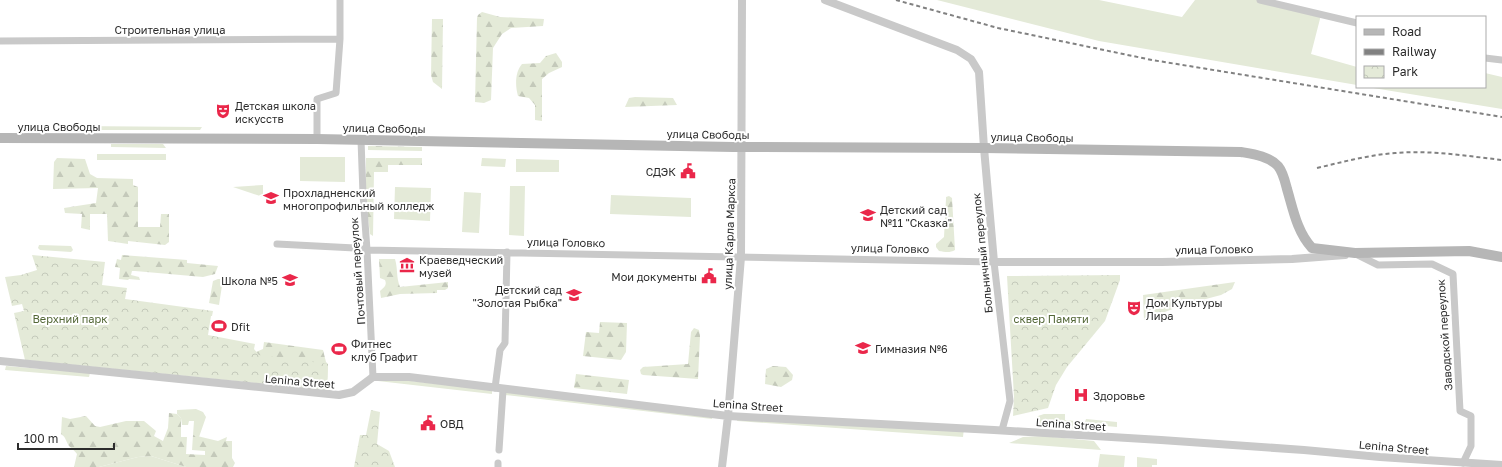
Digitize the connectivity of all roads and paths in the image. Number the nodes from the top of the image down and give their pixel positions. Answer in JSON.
{"nodes":[{"id":1,"x":340,"y":0,"type":"edge"},
{"id":2,"x":742,"y":0,"type":"edge"},
{"id":3,"x":825,"y":0,"type":"edge"},
{"id":4,"x":1260,"y":0,"type":"edge"},
{"id":5,"x":1356,"y":23,"type":"edge"},
{"id":6,"x":340,"y":39,"type":"junction"},
{"id":7,"x":0,"y":41,"type":"edge"},
{"id":8,"x":1486,"y":58,"type":"edge"},
{"id":9,"x":1502,"y":60,"type":"edge"},
{"id":10,"x":0,"y":138,"type":"edge"},
{"id":11,"x":317,"y":139,"type":"junction"},
{"id":12,"x":361,"y":140,"type":"junction"},
{"id":13,"x":742,"y":147,"type":"junction"},
{"id":14,"x":984,"y":148,"type":"junction"},
{"id":15,"x":277,"y":244,"type":"dead end"},
{"id":16,"x":367,"y":250,"type":"junction"},
{"id":17,"x":507,"y":252,"type":"junction"},
{"id":18,"x":1355,"y":253,"type":"junction"},
{"id":19,"x":741,"y":257,"type":"junction"},
{"id":20,"x":1502,"y":257,"type":"edge"},
{"id":21,"x":994,"y":262,"type":"junction"},
{"id":22,"x":0,"y":361,"type":"edge"},
{"id":23,"x":373,"y":377,"type":"junction"},
{"id":24,"x":499,"y":389,"type":"junction"},
{"id":25,"x":728,"y":416,"type":"junction"},
{"id":26,"x":1002,"y":430,"type":"junction"},
{"id":27,"x":499,"y":450,"type":"dead end"},
{"id":28,"x":1463,"y":463,"type":"junction"},
{"id":29,"x":1502,"y":465,"type":"edge"},
{"id":30,"x":722,"y":467,"type":"edge"}],
"edges":[{"from":1,"to":6,"type":"street"},
{"from":2,"to":13,"type":"street","name":"улица Карла Маркса"},
{"from":3,"to":14,"type":"street","name":"Больничный переулок"},
{"from":4,"to":5,"type":"street"},
{"from":6,"to":7,"type":"street","name":"Строительная улица"},
{"from":6,"to":11,"type":"street"},
{"from":8,"to":9,"type":"street"},
{"from":10,"to":11,"type":"main road","name":"улица Свободы"},
{"from":11,"to":12,"type":"main road","name":"улица Свободы"},
{"from":12,"to":13,"type":"main road","name":"улица Свободы"},
{"from":12,"to":16,"type":"street","name":"Почтовый переулок"},
{"from":13,"to":14,"type":"main road","name":"улица Свободы"},
{"from":13,"to":19,"type":"street","name":"улица Карла Маркса"},
{"from":14,"to":18,"type":"main road","name":"улица Свободы"},
{"from":14,"to":21,"type":"street","name":"Больничный переулок"},
{"from":15,"to":16,"type":"street","name":"улица Головко"},
{"from":16,"to":17,"type":"street","name":"улица Головко"},
{"from":16,"to":23,"type":"street","name":"Почтовый переулок"},
{"from":17,"to":19,"type":"street","name":"улица Головко"},
{"from":17,"to":24,"type":"street"},
{"from":18,"to":20,"type":"main road","name":"улица Головко"},
{"from":18,"to":21,"type":"street","name":"улица Головко"},
{"from":18,"to":28,"type":"street","name":"Заводской переулок"},
{"from":19,"to":21,"type":"street","name":"улица Головко"},
{"from":19,"to":25,"type":"street","name":"улица Карла Маркса"},
{"from":21,"to":26,"type":"street","name":"Больничный переулок"},
{"from":22,"to":23,"type":"street","name":"Lenina Street"},
{"from":23,"to":24,"type":"street","name":"Lenina Street"},
{"from":24,"to":25,"type":"street","name":"Lenina Street"},
{"from":24,"to":27,"type":"street"},
{"from":25,"to":26,"type":"street","name":"Lenina Street"},
{"from":25,"to":30,"type":"street","name":"улица Карла Маркса"},
{"from":26,"to":28,"type":"street","name":"Lenina Street"},
{"from":28,"to":29,"type":"street","name":"Lenina Street"}]}
